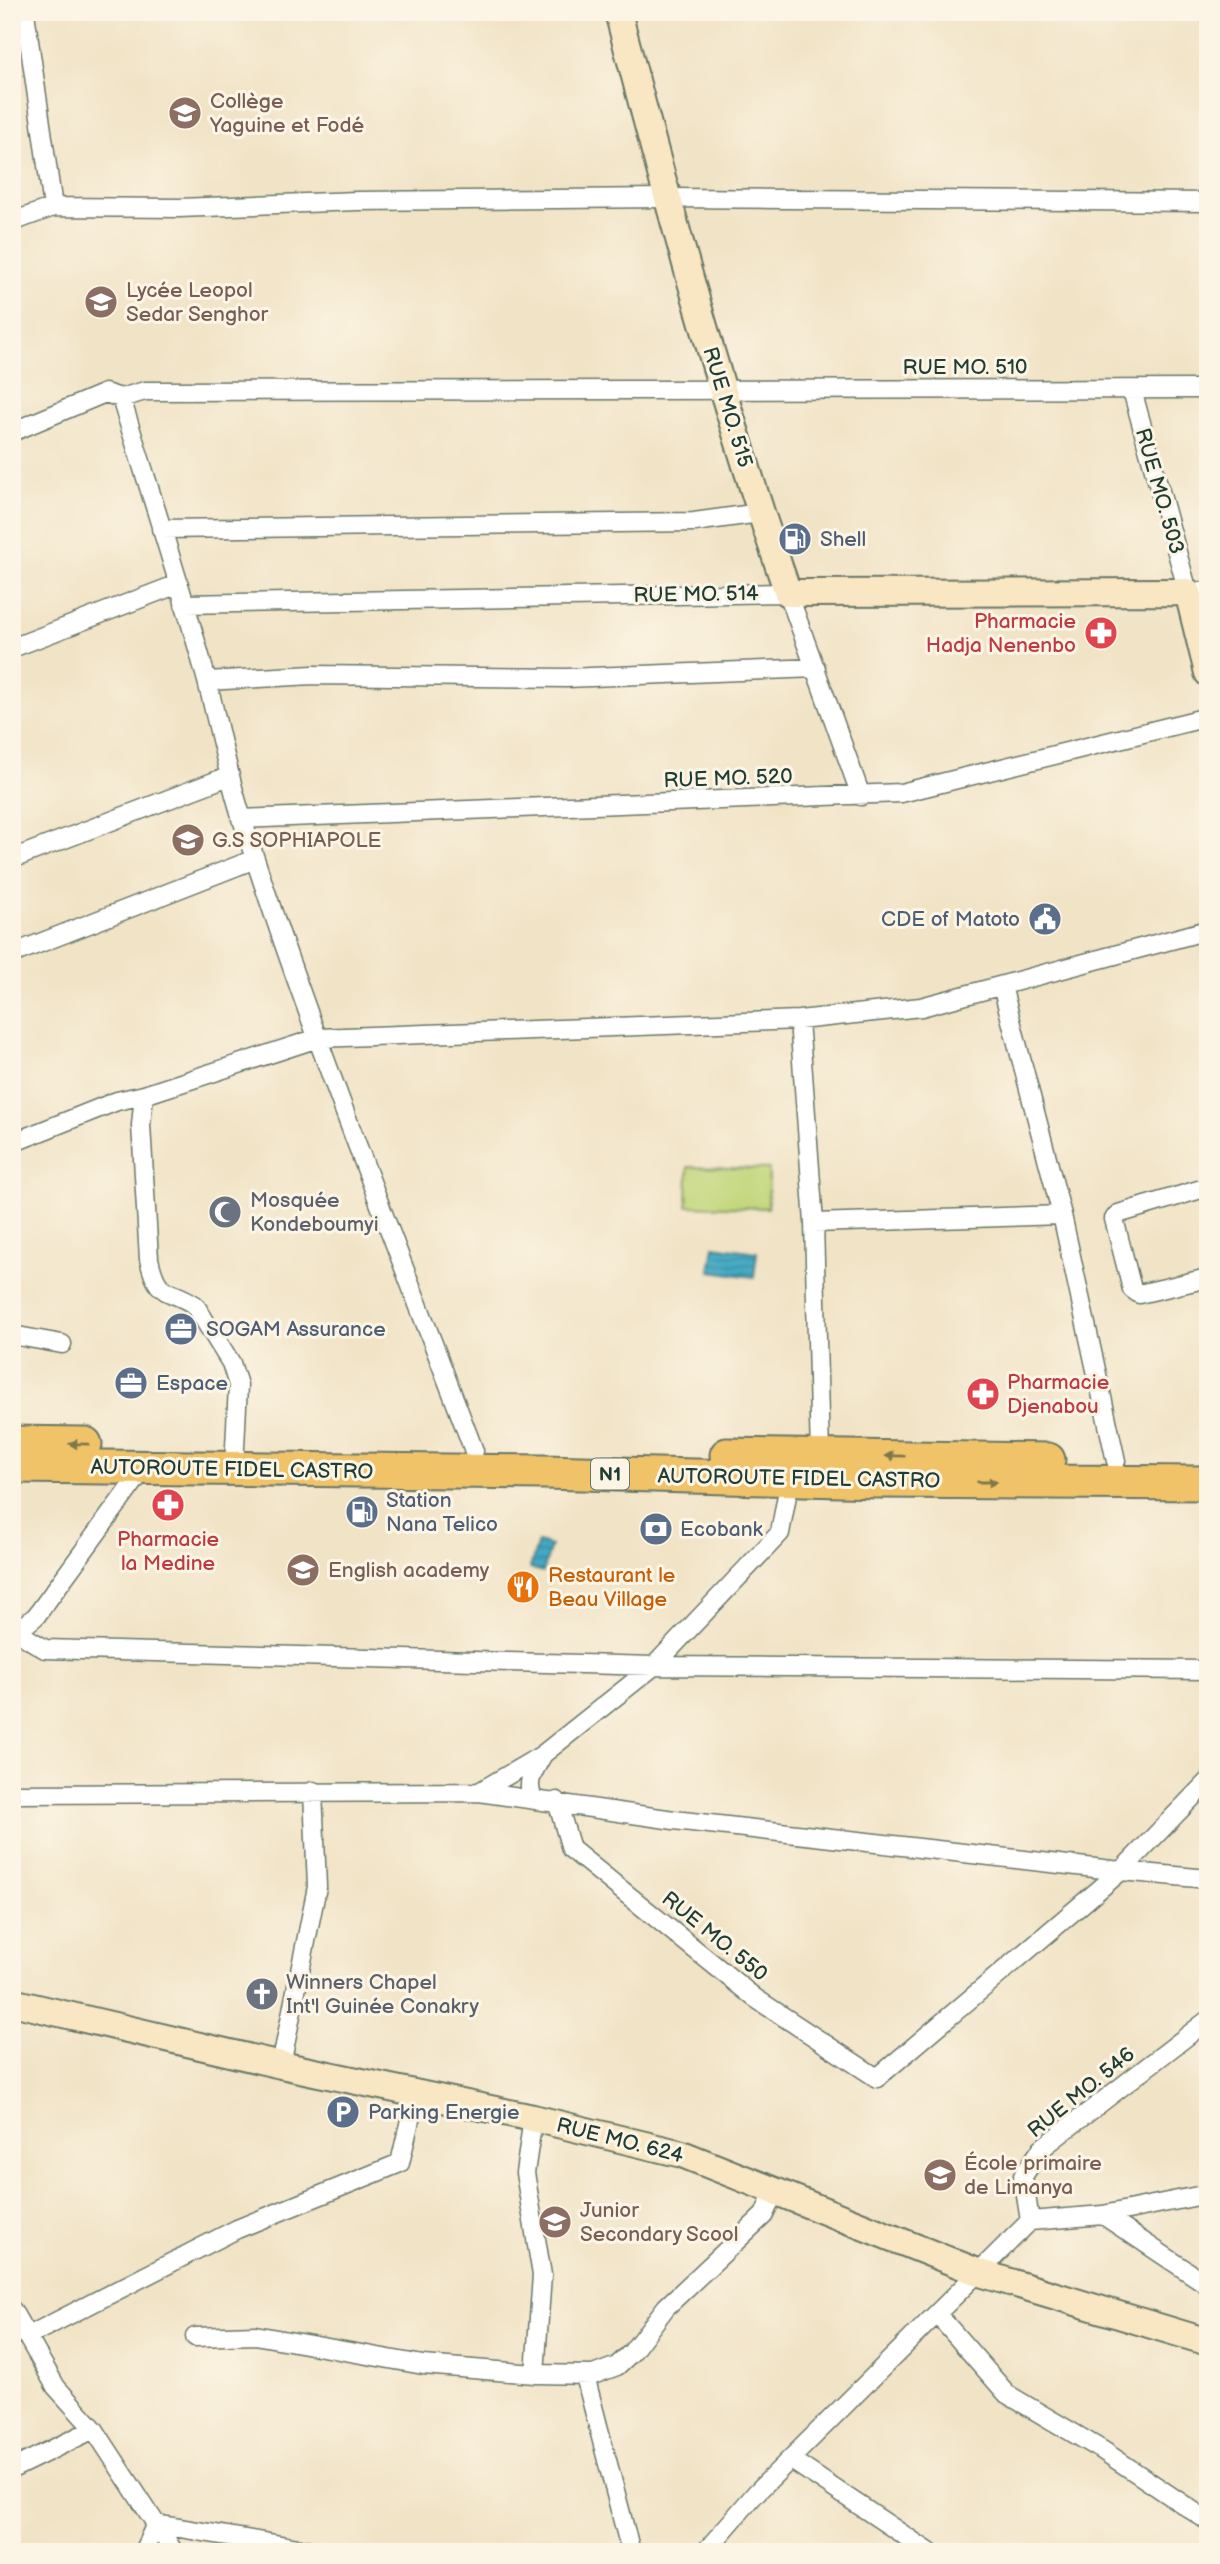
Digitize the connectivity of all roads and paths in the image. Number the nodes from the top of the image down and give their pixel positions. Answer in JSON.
{"nodes":[{"id":1,"x":618,"y":12,"type":"edge"},
{"id":2,"x":26,"y":13,"type":"edge"},
{"id":3,"x":12,"y":18,"type":"edge"},
{"id":4,"x":667,"y":198,"type":"junction"},
{"id":5,"x":1208,"y":202,"type":"edge"},
{"id":6,"x":53,"y":207,"type":"junction"},
{"id":7,"x":12,"y":222,"type":"edge"},
{"id":8,"x":723,"y":389,"type":"junction"},
{"id":9,"x":1208,"y":389,"type":"edge"},
{"id":10,"x":1132,"y":390,"type":"junction"},
{"id":11,"x":121,"y":398,"type":"junction"},
{"id":12,"x":12,"y":432,"type":"edge"},
{"id":13,"x":761,"y":513,"type":"junction"},
{"id":14,"x":161,"y":529,"type":"junction"},
{"id":15,"x":178,"y":584,"type":"junction"},
{"id":16,"x":1198,"y":591,"type":"edge"},
{"id":17,"x":788,"y":593,"type":"junction"},
{"id":18,"x":184,"y":604,"type":"junction"},
{"id":19,"x":12,"y":648,"type":"edge"},
{"id":20,"x":816,"y":668,"type":"junction"},
{"id":21,"x":1208,"y":673,"type":"edge"},
{"id":22,"x":206,"y":681,"type":"junction"},
{"id":23,"x":1208,"y":718,"type":"edge"},
{"id":24,"x":229,"y":776,"type":"junction"},
{"id":25,"x":861,"y":796,"type":"junction"},
{"id":26,"x":242,"y":819,"type":"junction"},
{"id":27,"x":12,"y":859,"type":"edge"},
{"id":28,"x":255,"y":859,"type":"junction"},
{"id":29,"x":1208,"y":930,"type":"edge"},
{"id":30,"x":12,"y":954,"type":"edge"},
{"id":31,"x":1002,"y":986,"type":"junction"},
{"id":32,"x":799,"y":1020,"type":"junction"},
{"id":33,"x":318,"y":1038,"type":"junction"},
{"id":34,"x":144,"y":1095,"type":"junction"},
{"id":35,"x":12,"y":1143,"type":"edge"},
{"id":36,"x":1208,"y":1187,"type":"edge"},
{"id":37,"x":1062,"y":1215,"type":"junction"},
{"id":38,"x":814,"y":1223,"type":"junction"},
{"id":39,"x":1208,"y":1278,"type":"edge"},
{"id":40,"x":12,"y":1335,"type":"edge"},
{"id":41,"x":62,"y":1345,"type":"dead end"},
{"id":42,"x":12,"y":1443,"type":"edge"},
{"id":43,"x":474,"y":1451,"type":"junction"},
{"id":44,"x":820,"y":1456,"type":"junction"},
{"id":45,"x":234,"y":1457,"type":"junction"},
{"id":46,"x":1116,"y":1461,"type":"junction"},
{"id":47,"x":1208,"y":1461,"type":"edge"},
{"id":48,"x":12,"y":1466,"type":"edge"},
{"id":49,"x":145,"y":1467,"type":"junction"},
{"id":50,"x":790,"y":1479,"type":"junction"},
{"id":51,"x":1208,"y":1483,"type":"edge"},
{"id":52,"x":15,"y":1634,"type":"edge"},
{"id":53,"x":654,"y":1665,"type":"junction"},
{"id":54,"x":1208,"y":1670,"type":"edge"},
{"id":55,"x":542,"y":1755,"type":"junction"},
{"id":56,"x":1208,"y":1781,"type":"edge"},
{"id":57,"x":313,"y":1791,"type":"junction"},
{"id":58,"x":479,"y":1792,"type":"junction"},
{"id":59,"x":12,"y":1794,"type":"edge"},
{"id":60,"x":533,"y":1798,"type":"junction"},
{"id":61,"x":557,"y":1801,"type":"junction"},
{"id":62,"x":1121,"y":1871,"type":"junction"},
{"id":63,"x":1208,"y":1879,"type":"edge"},
{"id":64,"x":12,"y":2001,"type":"edge"},
{"id":65,"x":1208,"y":2020,"type":"edge"},
{"id":66,"x":281,"y":2065,"type":"junction"},
{"id":67,"x":416,"y":2094,"type":"junction"},
{"id":68,"x":533,"y":2118,"type":"junction"},
{"id":69,"x":775,"y":2190,"type":"junction"},
{"id":70,"x":1208,"y":2194,"type":"edge"},
{"id":71,"x":1103,"y":2216,"type":"junction"},
{"id":72,"x":1030,"y":2221,"type":"junction"},
{"id":73,"x":979,"y":2273,"type":"junction"},
{"id":74,"x":1208,"y":2285,"type":"edge"},
{"id":75,"x":12,"y":2310,"type":"edge"},
{"id":76,"x":937,"y":2314,"type":"junction"},
{"id":77,"x":28,"y":2336,"type":"junction"},
{"id":78,"x":195,"y":2337,"type":"dead end"},
{"id":79,"x":1208,"y":2343,"type":"edge"},
{"id":80,"x":535,"y":2374,"type":"junction"},
{"id":81,"x":584,"y":2376,"type":"junction"},
{"id":82,"x":94,"y":2429,"type":"junction"},
{"id":83,"x":790,"y":2459,"type":"junction"},
{"id":84,"x":12,"y":2469,"type":"edge"},
{"id":85,"x":1208,"y":2521,"type":"edge"},
{"id":86,"x":156,"y":2524,"type":"junction"},
{"id":87,"x":143,"y":2552,"type":"edge"},
{"id":88,"x":174,"y":2552,"type":"edge"},
{"id":89,"x":322,"y":2552,"type":"edge"},
{"id":90,"x":631,"y":2552,"type":"edge"},
{"id":91,"x":705,"y":2552,"type":"edge"},
{"id":92,"x":929,"y":2552,"type":"edge"}],
"edges":[{"from":1,"to":4,"type":"street","name":"RUE MO. 515"},
{"from":2,"to":3,"type":"street"},
{"from":2,"to":6,"type":"street"},
{"from":4,"to":5,"type":"street"},
{"from":4,"to":6,"type":"street"},
{"from":4,"to":8,"type":"street","name":"RUE MO. 515"},
{"from":6,"to":7,"type":"street"},
{"from":8,"to":10,"type":"street","name":"RUE MO. 510"},
{"from":8,"to":11,"type":"street","name":"RUE MO. 510"},
{"from":8,"to":13,"type":"street","name":"RUE MO. 515"},
{"from":9,"to":10,"type":"street","name":"RUE MO. 510"},
{"from":10,"to":16,"type":"street","name":"RUE MO. 503"},
{"from":11,"to":12,"type":"street","name":"RUE MO. 510"},
{"from":11,"to":14,"type":"street"},
{"from":13,"to":14,"type":"street"},
{"from":13,"to":17,"type":"street","name":"RUE MO. 515"},
{"from":14,"to":15,"type":"street"},
{"from":15,"to":18,"type":"street"},
{"from":15,"to":19,"type":"street"},
{"from":16,"to":17,"type":"street","name":"RUE MO. 514"},
{"from":16,"to":21,"type":"street","name":"RUE MO. 503"},
{"from":17,"to":18,"type":"street","name":"RUE MO. 514"},
{"from":17,"to":20,"type":"street","name":"RUE MO. 515"},
{"from":18,"to":22,"type":"street"},
{"from":20,"to":22,"type":"street"},
{"from":20,"to":25,"type":"street","name":"RUE MO. 515"},
{"from":22,"to":24,"type":"street"},
{"from":23,"to":25,"type":"street","name":"RUE MO. 520"},
{"from":24,"to":26,"type":"street"},
{"from":24,"to":27,"type":"street"},
{"from":25,"to":26,"type":"street","name":"RUE MO. 520"},
{"from":26,"to":28,"type":"street"},
{"from":28,"to":30,"type":"street"},
{"from":28,"to":33,"type":"street"},
{"from":29,"to":31,"type":"street"},
{"from":31,"to":32,"type":"street"},
{"from":31,"to":37,"type":"street"},
{"from":32,"to":33,"type":"street"},
{"from":32,"to":38,"type":"street"},
{"from":33,"to":34,"type":"street"},
{"from":33,"to":43,"type":"street"},
{"from":34,"to":35,"type":"street"},
{"from":34,"to":45,"type":"street"},
{"from":36,"to":39,"type":"street"},
{"from":37,"to":38,"type":"street"},
{"from":37,"to":46,"type":"street"},
{"from":38,"to":44,"type":"street"},
{"from":40,"to":41,"type":"street"},
{"from":45,"to":42,"type":"highway","name":"AUTOROUTE FIDEL CASTRO","number":"N1","one_way":true},
{"from":43,"to":44,"type":"highway","name":"AUTOROUTE FIDEL CASTRO","number":"N1"},
{"from":43,"to":45,"type":"highway","name":"AUTOROUTE FIDEL CASTRO","number":"N1"},
{"from":46,"to":44,"type":"highway","name":"AUTOROUTE FIDEL CASTRO","number":"N1","one_way":true},
{"from":45,"to":49,"type":"highway","name":"AUTOROUTE FIDEL CASTRO","number":"N1"},
{"from":45,"to":50,"type":"highway","name":"AUTOROUTE FIDEL CASTRO","number":"N1"},
{"from":46,"to":47,"type":"highway","name":"AUTOROUTE FIDEL CASTRO","number":"N1"},
{"from":48,"to":49,"type":"highway","name":"AUTOROUTE FIDEL CASTRO","number":"N1"},
{"from":49,"to":52,"type":"street"},
{"from":50,"to":51,"type":"highway","name":"AUTOROUTE FIDEL CASTRO","number":"N1","one_way":true},
{"from":50,"to":53,"type":"street"},
{"from":52,"to":53,"type":"street"},
{"from":53,"to":54,"type":"street"},
{"from":53,"to":55,"type":"street"},
{"from":55,"to":58,"type":"street"},
{"from":55,"to":60,"type":"street"},
{"from":56,"to":62,"type":"street"},
{"from":57,"to":58,"type":"street"},
{"from":57,"to":59,"type":"street"},
{"from":57,"to":66,"type":"street"},
{"from":58,"to":60,"type":"street"},
{"from":60,"to":61,"type":"street"},
{"from":61,"to":62,"type":"street"},
{"from":61,"to":62,"type":"street","name":"RUE MO. 550"},
{"from":62,"to":63,"type":"street"},
{"from":64,"to":66,"type":"street","name":"RUE MO. 624"},
{"from":65,"to":72,"type":"street","name":"RUE MO. 546"},
{"from":66,"to":67,"type":"street","name":"RUE MO. 624"},
{"from":67,"to":68,"type":"street","name":"RUE MO. 624"},
{"from":67,"to":77,"type":"street"},
{"from":68,"to":69,"type":"street","name":"RUE MO. 624"},
{"from":68,"to":80,"type":"street"},
{"from":69,"to":73,"type":"street","name":"RUE MO. 624"},
{"from":69,"to":81,"type":"street"},
{"from":70,"to":71,"type":"street"},
{"from":71,"to":72,"type":"street"},
{"from":71,"to":74,"type":"street"},
{"from":72,"to":73,"type":"street"},
{"from":73,"to":76,"type":"street"},
{"from":73,"to":79,"type":"street","name":"RUE MO. 624"},
{"from":75,"to":77,"type":"street"},
{"from":76,"to":83,"type":"street"},
{"from":76,"to":85,"type":"street"},
{"from":77,"to":82,"type":"street"},
{"from":78,"to":80,"type":"street"},
{"from":80,"to":81,"type":"street"},
{"from":81,"to":90,"type":"street"},
{"from":82,"to":84,"type":"street"},
{"from":82,"to":86,"type":"street"},
{"from":83,"to":91,"type":"street"},
{"from":83,"to":92,"type":"street"},
{"from":86,"to":87,"type":"street"},
{"from":86,"to":88,"type":"street"},
{"from":86,"to":89,"type":"street"}]}
